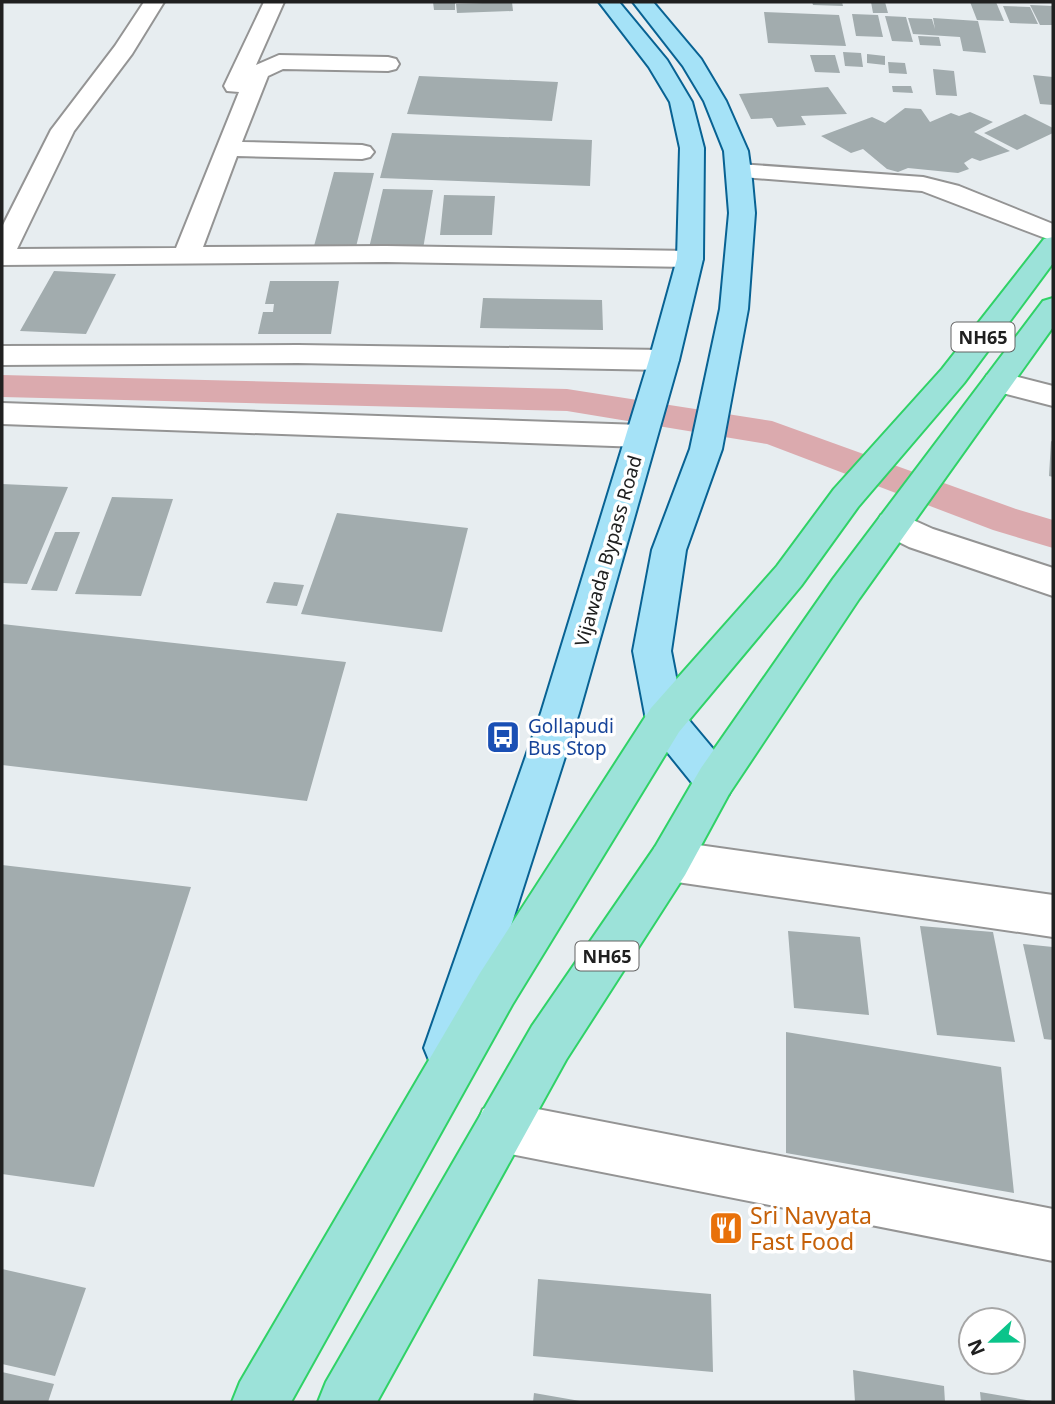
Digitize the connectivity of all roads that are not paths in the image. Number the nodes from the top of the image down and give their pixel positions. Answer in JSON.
{"nodes":[{"id":1,"x":154,"y":2,"type":"edge"},
{"id":2,"x":274,"y":2,"type":"edge"},
{"id":3,"x":608,"y":2,"type":"edge"},
{"id":4,"x":643,"y":2,"type":"edge"},
{"id":5,"x":388,"y":64,"type":"dead end"},
{"id":6,"x":227,"y":149,"type":"junction"},
{"id":7,"x":362,"y":152,"type":"dead end"},
{"id":8,"x":739,"y":171,"type":"junction"},
{"id":9,"x":191,"y":181,"type":"dead end"},
{"id":10,"x":167,"y":231,"type":"dead end"},
{"id":11,"x":1053,"y":233,"type":"edge"},
{"id":12,"x":1053,"y":245,"type":"edge"},
{"id":13,"x":2,"y":255,"type":"edge"},
{"id":14,"x":155,"y":256,"type":"junction"},
{"id":15,"x":186,"y":256,"type":"junction"},
{"id":16,"x":690,"y":259,"type":"junction"},
{"id":17,"x":1053,"y":307,"type":"edge"},
{"id":18,"x":2,"y":356,"type":"edge"},
{"id":19,"x":663,"y":362,"type":"junction"},
{"id":20,"x":998,"y":382,"type":"junction"},
{"id":21,"x":1053,"y":396,"type":"edge"},
{"id":22,"x":2,"y":413,"type":"edge"},
{"id":23,"x":641,"y":436,"type":"junction"},
{"id":24,"x":893,"y":524,"type":"junction"},
{"id":25,"x":1053,"y":582,"type":"edge"},
{"id":26,"x":665,"y":720,"type":"junction"},
{"id":27,"x":715,"y":781,"type":"junction"},
{"id":28,"x":670,"y":861,"type":"junction"},
{"id":29,"x":1053,"y":916,"type":"edge"},
{"id":30,"x":428,"y":1108,"type":"junction"},
{"id":31,"x":501,"y":1127,"type":"junction"},
{"id":32,"x":1053,"y":1235,"type":"edge"},
{"id":33,"x":260,"y":1402,"type":"edge"},
{"id":34,"x":346,"y":1402,"type":"edge"}],
"edges":[{"from":1,"to":13,"type":"street"},
{"from":2,"to":9,"type":"street"},
{"from":3,"to":16,"type":"main road","name":"Vijawada Bypass Road"},
{"from":4,"to":8,"type":"main road"},
{"from":5,"to":6,"type":"street"},
{"from":6,"to":7,"type":"street"},
{"from":6,"to":15,"type":"street"},
{"from":8,"to":11,"type":"street"},
{"from":8,"to":26,"type":"main road"},
{"from":10,"to":14,"type":"street"},
{"from":12,"to":26,"type":"highway","number":"NH65"},
{"from":13,"to":14,"type":"street"},
{"from":14,"to":15,"type":"street"},
{"from":15,"to":16,"type":"street"},
{"from":16,"to":19,"type":"main road","name":"Vijawada Bypass Road"},
{"from":17,"to":20,"type":"highway","number":"NH65"},
{"from":18,"to":19,"type":"street"},
{"from":19,"to":23,"type":"main road","name":"Vijawada Bypass Road"},
{"from":20,"to":21,"type":"street"},
{"from":20,"to":24,"type":"highway","number":"NH65"},
{"from":22,"to":23,"type":"street"},
{"from":23,"to":30,"type":"main road","name":"Vijawada Bypass Road"},
{"from":24,"to":25,"type":"street"},
{"from":24,"to":27,"type":"highway","number":"NH65"},
{"from":26,"to":27,"type":"main road"},
{"from":26,"to":30,"type":"highway","number":"NH65"},
{"from":27,"to":28,"type":"highway","number":"NH65"},
{"from":28,"to":29,"type":"street"},
{"from":28,"to":31,"type":"highway","number":"NH65"},
{"from":30,"to":33,"type":"highway","number":"NH65"},
{"from":31,"to":32,"type":"street"},
{"from":31,"to":34,"type":"highway","number":"NH65"}]}
